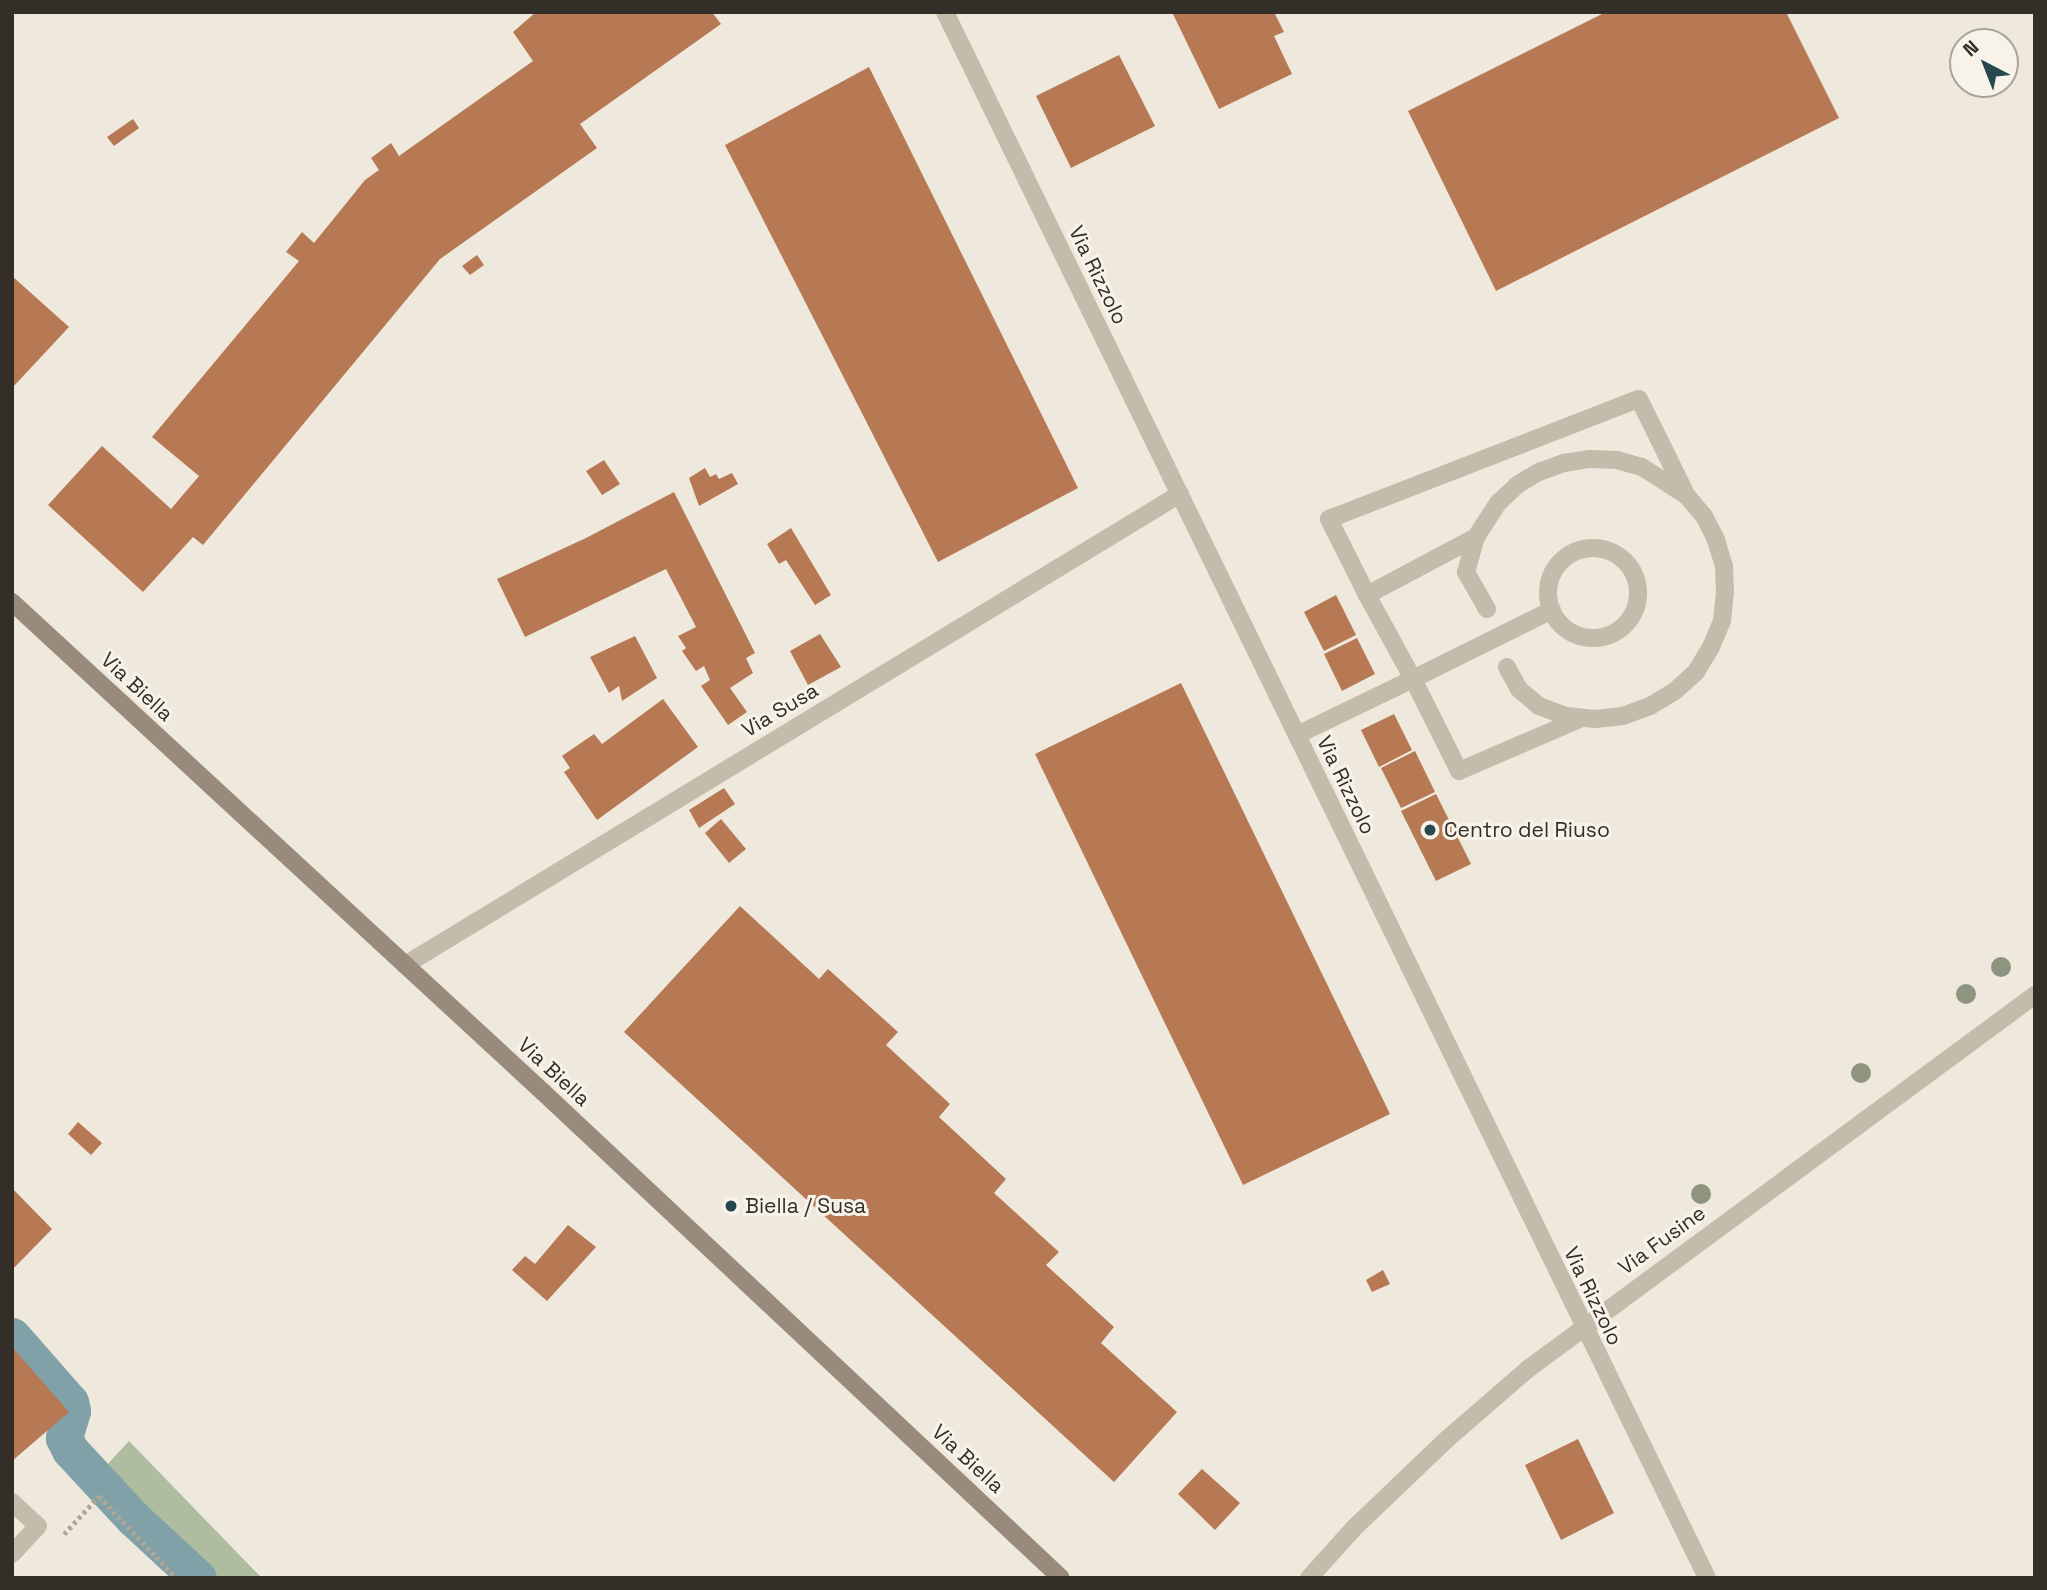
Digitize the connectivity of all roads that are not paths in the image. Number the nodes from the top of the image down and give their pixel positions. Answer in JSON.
{"nodes":[{"id":1,"x":945,"y":12,"type":"edge"},
{"id":2,"x":1180,"y":494,"type":"junction"},
{"id":3,"x":1687,"y":496,"type":"junction"},
{"id":4,"x":1476,"y":537,"type":"junction"},
{"id":5,"x":1367,"y":595,"type":"junction"},
{"id":6,"x":12,"y":602,"type":"edge"},
{"id":7,"x":1487,"y":609,"type":"dead end"},
{"id":8,"x":1552,"y":610,"type":"junction"},
{"id":9,"x":1507,"y":667,"type":"dead end"},
{"id":10,"x":1413,"y":679,"type":"junction"},
{"id":11,"x":1583,"y":717,"type":"junction"},
{"id":12,"x":1297,"y":735,"type":"junction"},
{"id":13,"x":405,"y":965,"type":"junction"},
{"id":14,"x":2035,"y":995,"type":"edge"},
{"id":15,"x":1583,"y":1326,"type":"junction"},
{"id":16,"x":12,"y":1502,"type":"edge"},
{"id":17,"x":12,"y":1553,"type":"edge"},
{"id":18,"x":1061,"y":1578,"type":"edge"},
{"id":19,"x":1309,"y":1578,"type":"edge"},
{"id":20,"x":1707,"y":1578,"type":"edge"}],
"edges":[{"from":1,"to":2,"type":"street","name":"Via Rizzolo"},
{"from":2,"to":12,"type":"street","name":"Via Rizzolo"},
{"from":2,"to":13,"type":"street","name":"Via Susa"},
{"from":3,"to":4,"type":"street"},
{"from":3,"to":5,"type":"street"},
{"from":3,"to":11,"type":"street"},
{"from":4,"to":5,"type":"street"},
{"from":4,"to":7,"type":"street"},
{"from":5,"to":10,"type":"street"},
{"from":6,"to":13,"type":"main road","name":"Via Biella"},
{"from":8,"to":8,"type":"street"},
{"from":8,"to":10,"type":"street"},
{"from":9,"to":11,"type":"street"},
{"from":10,"to":11,"type":"street"},
{"from":10,"to":12,"type":"street"},
{"from":12,"to":15,"type":"street","name":"Via Rizzolo"},
{"from":13,"to":18,"type":"main road","name":"Via Biella"},
{"from":14,"to":15,"type":"street","name":"Via Fusine"},
{"from":15,"to":19,"type":"street","name":"Via Fusine"},
{"from":15,"to":20,"type":"street","name":"Via Rizzolo"},
{"from":16,"to":17,"type":"street"}]}
